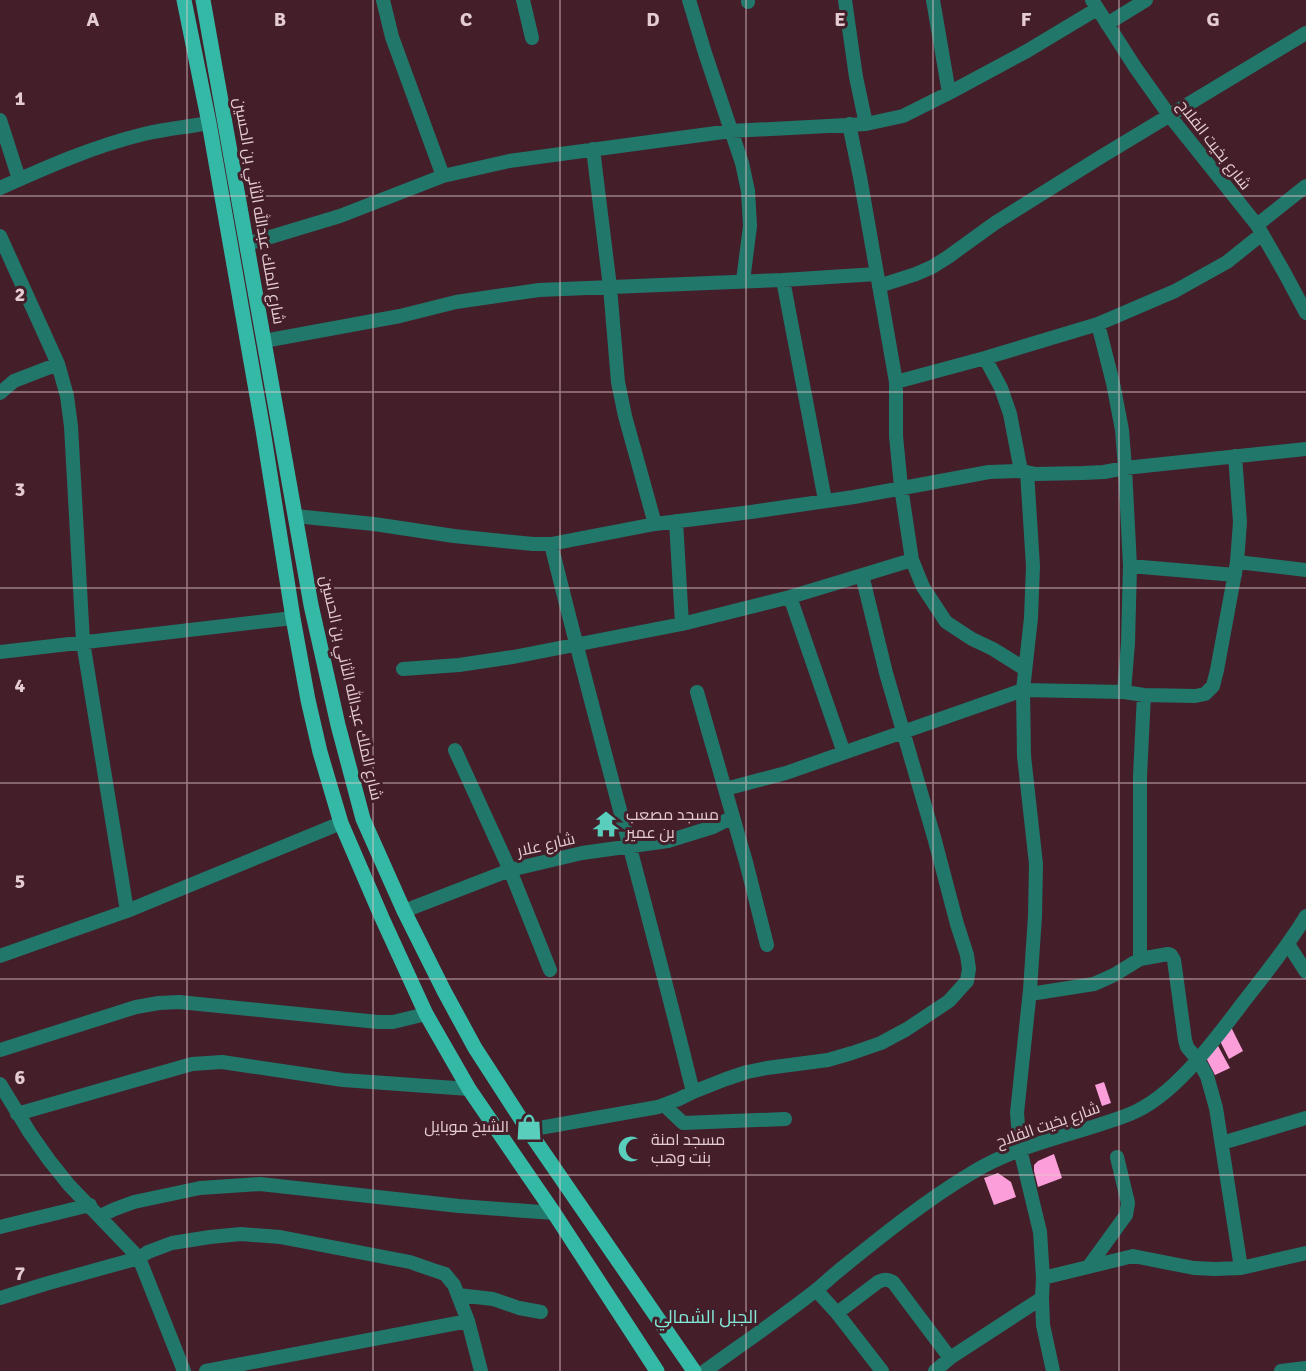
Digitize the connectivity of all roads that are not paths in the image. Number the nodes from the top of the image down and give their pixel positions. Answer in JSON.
{"nodes":[{"id":1,"x":184,"y":0,"type":"edge"},
{"id":2,"x":203,"y":0,"type":"edge"},
{"id":3,"x":383,"y":0,"type":"edge"},
{"id":4,"x":523,"y":0,"type":"edge"},
{"id":5,"x":689,"y":0,"type":"edge"},
{"id":6,"x":845,"y":0,"type":"edge"},
{"id":7,"x":933,"y":0,"type":"edge"},
{"id":8,"x":1146,"y":0,"type":"edge"},
{"id":9,"x":1095,"y":4,"type":"edge"},
{"id":10,"x":1107,"y":24,"type":"junction"},
{"id":11,"x":1306,"y":33,"type":"edge"},
{"id":12,"x":532,"y":38,"type":"dead end"},
{"id":13,"x":949,"y":93,"type":"junction"},
{"id":14,"x":1169,"y":115,"type":"junction"},
{"id":15,"x":0,"y":120,"type":"edge"},
{"id":16,"x":208,"y":123,"type":"junction"},
{"id":17,"x":849,"y":124,"type":"junction"},
{"id":18,"x":866,"y":124,"type":"junction"},
{"id":19,"x":731,"y":131,"type":"junction"},
{"id":20,"x":593,"y":149,"type":"junction"},
{"id":21,"x":442,"y":176,"type":"junction"},
{"id":22,"x":19,"y":180,"type":"junction"},
{"id":23,"x":1306,"y":186,"type":"edge"},
{"id":24,"x":0,"y":188,"type":"edge"},
{"id":25,"x":1259,"y":230,"type":"junction"},
{"id":26,"x":0,"y":236,"type":"edge"},
{"id":27,"x":247,"y":244,"type":"junction"},
{"id":28,"x":783,"y":280,"type":"junction"},
{"id":29,"x":878,"y":280,"type":"junction"},
{"id":30,"x":743,"y":281,"type":"junction"},
{"id":31,"x":610,"y":287,"type":"junction"},
{"id":32,"x":1306,"y":313,"type":"edge"},
{"id":33,"x":1098,"y":324,"type":"junction"},
{"id":34,"x":264,"y":341,"type":"junction"},
{"id":35,"x":985,"y":358,"type":"junction"},
{"id":36,"x":58,"y":364,"type":"junction"},
{"id":37,"x":896,"y":382,"type":"junction"},
{"id":38,"x":0,"y":393,"type":"edge"},
{"id":39,"x":280,"y":427,"type":"junction"},
{"id":40,"x":263,"y":430,"type":"junction"},
{"id":41,"x":1306,"y":449,"type":"edge"},
{"id":42,"x":1235,"y":456,"type":"junction"},
{"id":43,"x":1125,"y":468,"type":"junction"},
{"id":44,"x":1024,"y":472,"type":"junction"},
{"id":45,"x":289,"y":478,"type":"junction"},
{"id":46,"x":271,"y":481,"type":"junction"},
{"id":47,"x":901,"y":487,"type":"junction"},
{"id":48,"x":825,"y":500,"type":"junction"},
{"id":49,"x":295,"y":516,"type":"junction"},
{"id":50,"x":676,"y":521,"type":"junction"},
{"id":51,"x":655,"y":524,"type":"junction"},
{"id":52,"x":551,"y":544,"type":"junction"},
{"id":53,"x":912,"y":560,"type":"junction"},
{"id":54,"x":1130,"y":566,"type":"junction"},
{"id":55,"x":1236,"y":569,"type":"junction"},
{"id":56,"x":1306,"y":570,"type":"edge"},
{"id":57,"x":862,"y":575,"type":"junction"},
{"id":58,"x":790,"y":597,"type":"junction"},
{"id":59,"x":293,"y":618,"type":"junction"},
{"id":60,"x":682,"y":624,"type":"junction"},
{"id":61,"x":83,"y":642,"type":"junction"},
{"id":62,"x":576,"y":645,"type":"junction"},
{"id":63,"x":0,"y":652,"type":"edge"},
{"id":64,"x":404,"y":669,"type":"dead end"},
{"id":65,"x":1025,"y":669,"type":"junction"},
{"id":66,"x":1023,"y":690,"type":"junction"},
{"id":67,"x":698,"y":692,"type":"dead end"},
{"id":68,"x":1124,"y":692,"type":"junction"},
{"id":69,"x":1144,"y":694,"type":"junction"},
{"id":70,"x":903,"y":731,"type":"junction"},
{"id":71,"x":455,"y":750,"type":"dead end"},
{"id":72,"x":844,"y":753,"type":"junction"},
{"id":73,"x":725,"y":789,"type":"junction"},
{"id":74,"x":733,"y":817,"type":"junction"},
{"id":75,"x":341,"y":823,"type":"junction"},
{"id":76,"x":629,"y":847,"type":"junction"},
{"id":77,"x":510,"y":870,"type":"junction"},
{"id":78,"x":127,"y":911,"type":"junction"},
{"id":79,"x":404,"y":911,"type":"junction"},
{"id":80,"x":1306,"y":917,"type":"edge"},
{"id":81,"x":1288,"y":944,"type":"junction"},
{"id":82,"x":767,"y":945,"type":"dead end"},
{"id":83,"x":0,"y":956,"type":"edge"},
{"id":84,"x":1140,"y":959,"type":"junction"},
{"id":85,"x":549,"y":970,"type":"dead end"},
{"id":86,"x":1306,"y":972,"type":"edge"},
{"id":87,"x":1030,"y":994,"type":"junction"},
{"id":88,"x":426,"y":1014,"type":"junction"},
{"id":89,"x":0,"y":1050,"type":"edge"},
{"id":90,"x":1198,"y":1060,"type":"junction"},
{"id":91,"x":0,"y":1084,"type":"edge"},
{"id":92,"x":469,"y":1089,"type":"junction"},
{"id":93,"x":693,"y":1092,"type":"junction"},
{"id":94,"x":664,"y":1105,"type":"junction"},
{"id":95,"x":18,"y":1114,"type":"junction"},
{"id":96,"x":1306,"y":1118,"type":"edge"},
{"id":97,"x":785,"y":1119,"type":"dead end"},
{"id":98,"x":528,"y":1130,"type":"junction"},
{"id":99,"x":1222,"y":1143,"type":"junction"},
{"id":100,"x":1020,"y":1149,"type":"junction"},
{"id":101,"x":1117,"y":1157,"type":"dead end"},
{"id":102,"x":90,"y":1205,"type":"junction"},
{"id":103,"x":554,"y":1213,"type":"junction"},
{"id":104,"x":100,"y":1216,"type":"junction"},
{"id":105,"x":0,"y":1227,"type":"edge"},
{"id":106,"x":1306,"y":1253,"type":"edge"},
{"id":107,"x":139,"y":1258,"type":"junction"},
{"id":108,"x":1089,"y":1266,"type":"junction"},
{"id":109,"x":1241,"y":1268,"type":"junction"},
{"id":110,"x":1044,"y":1278,"type":"junction"},
{"id":111,"x":816,"y":1290,"type":"junction"},
{"id":112,"x":458,"y":1295,"type":"junction"},
{"id":113,"x":0,"y":1298,"type":"edge"},
{"id":114,"x":1042,"y":1298,"type":"junction"},
{"id":115,"x":541,"y":1312,"type":"dead end"},
{"id":116,"x":837,"y":1313,"type":"junction"},
{"id":117,"x":468,"y":1321,"type":"junction"},
{"id":118,"x":950,"y":1358,"type":"junction"},
{"id":119,"x":1306,"y":1368,"type":"edge"},
{"id":120,"x":184,"y":1371,"type":"edge"},
{"id":121,"x":206,"y":1371,"type":"edge"},
{"id":122,"x":481,"y":1371,"type":"edge"},
{"id":123,"x":657,"y":1371,"type":"edge"},
{"id":124,"x":694,"y":1371,"type":"edge"},
{"id":125,"x":705,"y":1371,"type":"edge"},
{"id":126,"x":882,"y":1371,"type":"edge"},
{"id":127,"x":935,"y":1371,"type":"edge"},
{"id":128,"x":1053,"y":1371,"type":"edge"},
{"id":129,"x":1281,"y":1371,"type":"edge"}],
"edges":[{"from":1,"to":16,"type":"main road"},
{"from":2,"to":27,"type":"main road","name":"شارع الملك عبدالله الثاني بن الحسين"},
{"from":3,"to":21,"type":"street"},
{"from":4,"to":12,"type":"street"},
{"from":5,"to":19,"type":"street"},
{"from":6,"to":18,"type":"street"},
{"from":7,"to":13,"type":"street"},
{"from":8,"to":10,"type":"street"},
{"from":9,"to":10,"type":"street","name":"شارع بخيت الفلاح"},
{"from":9,"to":13,"type":"street"},
{"from":10,"to":14,"type":"street","name":"شارع بخيت الفلاح"},
{"from":11,"to":14,"type":"street"},
{"from":13,"to":18,"type":"street"},
{"from":14,"to":25,"type":"street","name":"شارع بخيت الفلاح"},
{"from":14,"to":29,"type":"street"},
{"from":15,"to":22,"type":"street"},
{"from":16,"to":22,"type":"street"},
{"from":16,"to":40,"type":"main road"},
{"from":17,"to":18,"type":"street"},
{"from":17,"to":19,"type":"street"},
{"from":17,"to":29,"type":"street"},
{"from":19,"to":20,"type":"street"},
{"from":19,"to":30,"type":"street"},
{"from":20,"to":21,"type":"street"},
{"from":20,"to":31,"type":"street"},
{"from":21,"to":27,"type":"street"},
{"from":22,"to":24,"type":"street"},
{"from":23,"to":25,"type":"street"},
{"from":25,"to":32,"type":"street","name":"شارع بخيت الفلاح"},
{"from":25,"to":33,"type":"street"},
{"from":26,"to":36,"type":"street"},
{"from":27,"to":34,"type":"main road","name":"شارع الملك عبدالله الثاني بن الحسين"},
{"from":28,"to":29,"type":"street"},
{"from":28,"to":30,"type":"street"},
{"from":28,"to":48,"type":"street"},
{"from":29,"to":37,"type":"street"},
{"from":30,"to":31,"type":"street"},
{"from":31,"to":34,"type":"street"},
{"from":31,"to":51,"type":"street"},
{"from":33,"to":35,"type":"street"},
{"from":33,"to":43,"type":"street"},
{"from":34,"to":39,"type":"main road","name":"شارع الملك عبدالله الثاني بن الحسين"},
{"from":35,"to":37,"type":"street"},
{"from":35,"to":44,"type":"street"},
{"from":36,"to":38,"type":"street"},
{"from":36,"to":61,"type":"street"},
{"from":37,"to":47,"type":"street"},
{"from":39,"to":40,"type":"main road"},
{"from":39,"to":45,"type":"main road","name":"شارع الملك عبدالله الثاني بن الحسين"},
{"from":40,"to":46,"type":"main road"},
{"from":41,"to":42,"type":"street"},
{"from":42,"to":43,"type":"street"},
{"from":42,"to":55,"type":"street"},
{"from":43,"to":44,"type":"street"},
{"from":43,"to":54,"type":"street"},
{"from":44,"to":47,"type":"street"},
{"from":44,"to":65,"type":"street"},
{"from":45,"to":46,"type":"main road"},
{"from":45,"to":49,"type":"main road","name":"شارع الملك عبدالله الثاني بن الحسين"},
{"from":46,"to":59,"type":"main road"},
{"from":47,"to":48,"type":"street"},
{"from":47,"to":53,"type":"street"},
{"from":48,"to":50,"type":"street"},
{"from":49,"to":52,"type":"street"},
{"from":49,"to":79,"type":"main road","name":"شارع الملك عبدالله الثاني بن الحسين"},
{"from":50,"to":51,"type":"street"},
{"from":50,"to":60,"type":"street"},
{"from":51,"to":52,"type":"street"},
{"from":52,"to":62,"type":"street"},
{"from":53,"to":57,"type":"street"},
{"from":53,"to":65,"type":"street"},
{"from":54,"to":55,"type":"street"},
{"from":54,"to":68,"type":"street"},
{"from":55,"to":56,"type":"street"},
{"from":55,"to":69,"type":"street"},
{"from":57,"to":58,"type":"street"},
{"from":57,"to":70,"type":"street"},
{"from":58,"to":60,"type":"street"},
{"from":58,"to":72,"type":"street"},
{"from":59,"to":61,"type":"street"},
{"from":59,"to":75,"type":"main road"},
{"from":60,"to":62,"type":"street"},
{"from":61,"to":63,"type":"street"},
{"from":61,"to":78,"type":"street"},
{"from":62,"to":64,"type":"street"},
{"from":62,"to":76,"type":"street"},
{"from":65,"to":66,"type":"street"},
{"from":66,"to":68,"type":"street"},
{"from":66,"to":70,"type":"street"},
{"from":66,"to":87,"type":"street"},
{"from":67,"to":73,"type":"street"},
{"from":68,"to":69,"type":"street"},
{"from":69,"to":84,"type":"street"},
{"from":70,"to":72,"type":"street"},
{"from":70,"to":93,"type":"street"},
{"from":71,"to":77,"type":"street"},
{"from":72,"to":73,"type":"street"},
{"from":73,"to":74,"type":"street"},
{"from":74,"to":76,"type":"street","name":"شارع علار"},
{"from":74,"to":82,"type":"street"},
{"from":75,"to":78,"type":"street"},
{"from":75,"to":88,"type":"main road"},
{"from":76,"to":77,"type":"street","name":"شارع علار"},
{"from":76,"to":93,"type":"street"},
{"from":77,"to":79,"type":"street","name":"شارع علار"},
{"from":77,"to":85,"type":"street"},
{"from":78,"to":83,"type":"street"},
{"from":79,"to":98,"type":"main road","name":"شارع الملك عبدالله الثاني بن الحسين"},
{"from":80,"to":81,"type":"street","name":"شارع بخيت الفلاح"},
{"from":81,"to":86,"type":"street"},
{"from":81,"to":90,"type":"street","name":"شارع بخيت الفلاح"},
{"from":84,"to":87,"type":"street"},
{"from":84,"to":90,"type":"street"},
{"from":87,"to":100,"type":"street"},
{"from":88,"to":89,"type":"street"},
{"from":88,"to":92,"type":"main road"},
{"from":90,"to":99,"type":"street"},
{"from":90,"to":100,"type":"street","name":"شارع بخيت الفلاح"},
{"from":91,"to":95,"type":"street"},
{"from":92,"to":95,"type":"street"},
{"from":92,"to":103,"type":"main road"},
{"from":93,"to":94,"type":"street"},
{"from":94,"to":97,"type":"street"},
{"from":94,"to":98,"type":"street"},
{"from":95,"to":102,"type":"street"},
{"from":96,"to":99,"type":"street"},
{"from":98,"to":124,"type":"main road","name":"شارع الملك عبدالله الثاني بن الحسين"},
{"from":99,"to":109,"type":"street"},
{"from":100,"to":110,"type":"street"},
{"from":100,"to":111,"type":"street","name":"شارع بخيت الفلاح"},
{"from":101,"to":108,"type":"street"},
{"from":102,"to":104,"type":"street"},
{"from":102,"to":105,"type":"street"},
{"from":103,"to":104,"type":"street"},
{"from":103,"to":123,"type":"main road"},
{"from":104,"to":107,"type":"street"},
{"from":106,"to":109,"type":"street"},
{"from":107,"to":112,"type":"street"},
{"from":107,"to":113,"type":"street"},
{"from":107,"to":120,"type":"street"},
{"from":108,"to":109,"type":"street"},
{"from":108,"to":110,"type":"street"},
{"from":110,"to":114,"type":"street"},
{"from":111,"to":116,"type":"street"},
{"from":111,"to":125,"type":"street","name":"شارع بخيت الفلاح"},
{"from":112,"to":115,"type":"street"},
{"from":112,"to":117,"type":"street"},
{"from":114,"to":118,"type":"street"},
{"from":114,"to":128,"type":"street"},
{"from":116,"to":118,"type":"street"},
{"from":116,"to":126,"type":"street"},
{"from":117,"to":121,"type":"street"},
{"from":117,"to":122,"type":"street"},
{"from":118,"to":127,"type":"street"},
{"from":119,"to":129,"type":"street"}]}
